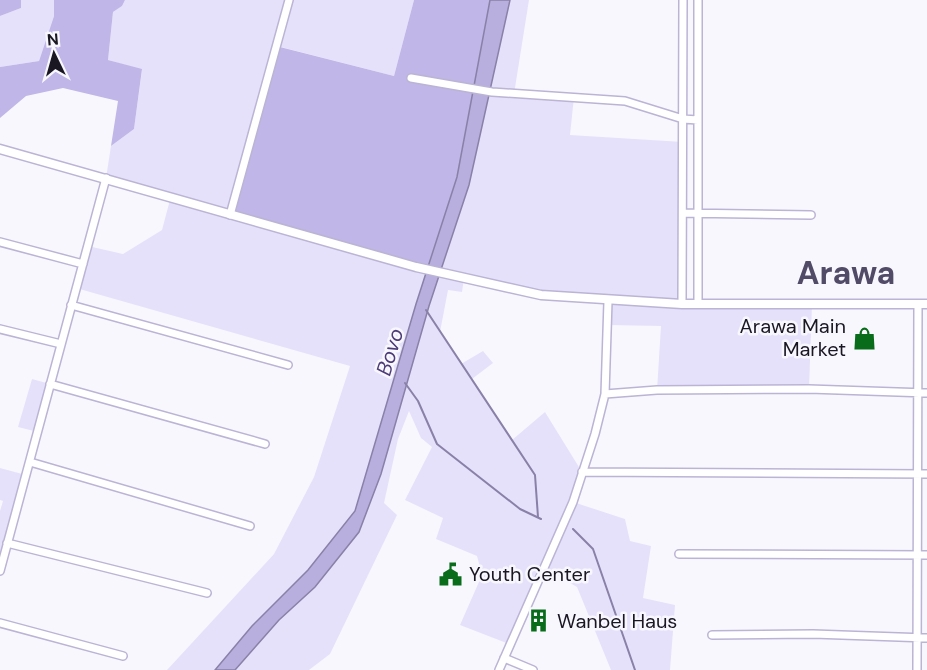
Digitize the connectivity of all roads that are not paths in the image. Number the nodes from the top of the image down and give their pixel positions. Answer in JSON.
{"nodes":[{"id":1,"x":289,"y":0,"type":"edge"},
{"id":2,"x":683,"y":0,"type":"edge"},
{"id":3,"x":698,"y":0,"type":"edge"},
{"id":4,"x":411,"y":78,"type":"dead end"},
{"id":5,"x":683,"y":119,"type":"junction"},
{"id":6,"x":698,"y":120,"type":"junction"},
{"id":7,"x":0,"y":149,"type":"edge"},
{"id":8,"x":106,"y":177,"type":"junction"},
{"id":9,"x":683,"y":213,"type":"junction"},
{"id":10,"x":698,"y":214,"type":"junction"},
{"id":11,"x":230,"y":215,"type":"junction"},
{"id":12,"x":811,"y":215,"type":"dead end"},
{"id":13,"x":0,"y":242,"type":"edge"},
{"id":14,"x":82,"y":264,"type":"junction"},
{"id":15,"x":608,"y":301,"type":"junction"},
{"id":16,"x":682,"y":304,"type":"junction"},
{"id":17,"x":698,"y":304,"type":"junction"},
{"id":18,"x":923,"y":304,"type":"edge"},
{"id":19,"x":71,"y":305,"type":"junction"},
{"id":20,"x":0,"y":329,"type":"edge"},
{"id":21,"x":61,"y":344,"type":"junction"},
{"id":22,"x":288,"y":365,"type":"dead end"},
{"id":23,"x":50,"y":384,"type":"junction"},
{"id":24,"x":918,"y":393,"type":"junction"},
{"id":25,"x":927,"y":393,"type":"edge"},
{"id":26,"x":605,"y":394,"type":"junction"},
{"id":27,"x":265,"y":444,"type":"dead end"},
{"id":28,"x":30,"y":462,"type":"junction"},
{"id":29,"x":582,"y":472,"type":"junction"},
{"id":30,"x":917,"y":474,"type":"junction"},
{"id":31,"x":927,"y":474,"type":"edge"},
{"id":32,"x":250,"y":526,"type":"dead end"},
{"id":33,"x":7,"y":543,"type":"junction"},
{"id":34,"x":679,"y":554,"type":"dead end"},
{"id":35,"x":917,"y":555,"type":"junction"},
{"id":36,"x":927,"y":555,"type":"edge"},
{"id":37,"x":0,"y":571,"type":"edge"},
{"id":38,"x":207,"y":593,"type":"dead end"},
{"id":39,"x":0,"y":622,"type":"edge"},
{"id":40,"x":712,"y":635,"type":"dead end"},
{"id":41,"x":916,"y":638,"type":"junction"},
{"id":42,"x":927,"y":638,"type":"edge"},
{"id":43,"x":123,"y":656,"type":"dead end"},
{"id":44,"x":504,"y":658,"type":"junction"},
{"id":45,"x":499,"y":670,"type":"edge"},
{"id":46,"x":533,"y":670,"type":"edge"},
{"id":47,"x":917,"y":670,"type":"edge"}],
"edges":[{"from":1,"to":11,"type":"street"},
{"from":2,"to":5,"type":"street"},
{"from":3,"to":6,"type":"street"},
{"from":4,"to":5,"type":"street"},
{"from":5,"to":6,"type":"street"},
{"from":5,"to":9,"type":"street"},
{"from":6,"to":10,"type":"street"},
{"from":7,"to":8,"type":"street"},
{"from":8,"to":11,"type":"street"},
{"from":8,"to":14,"type":"street"},
{"from":9,"to":10,"type":"street"},
{"from":9,"to":16,"type":"street"},
{"from":10,"to":12,"type":"street"},
{"from":10,"to":17,"type":"street"},
{"from":11,"to":15,"type":"street"},
{"from":13,"to":14,"type":"street"},
{"from":14,"to":19,"type":"street"},
{"from":15,"to":16,"type":"street"},
{"from":15,"to":26,"type":"street"},
{"from":16,"to":17,"type":"street"},
{"from":17,"to":18,"type":"street"},
{"from":18,"to":24,"type":"street"},
{"from":19,"to":21,"type":"street"},
{"from":19,"to":22,"type":"street"},
{"from":20,"to":21,"type":"street"},
{"from":21,"to":23,"type":"street"},
{"from":23,"to":27,"type":"street"},
{"from":23,"to":28,"type":"street"},
{"from":24,"to":25,"type":"street"},
{"from":24,"to":26,"type":"street"},
{"from":24,"to":30,"type":"street"},
{"from":26,"to":29,"type":"street"},
{"from":28,"to":32,"type":"street"},
{"from":28,"to":33,"type":"street"},
{"from":29,"to":30,"type":"street"},
{"from":29,"to":44,"type":"street"},
{"from":30,"to":31,"type":"street"},
{"from":30,"to":35,"type":"street"},
{"from":33,"to":37,"type":"street"},
{"from":33,"to":38,"type":"street"},
{"from":34,"to":35,"type":"street"},
{"from":35,"to":36,"type":"street"},
{"from":35,"to":41,"type":"street"},
{"from":39,"to":43,"type":"street"},
{"from":40,"to":41,"type":"street"},
{"from":41,"to":42,"type":"street"},
{"from":41,"to":47,"type":"street"},
{"from":44,"to":45,"type":"street"},
{"from":44,"to":46,"type":"street"}]}
